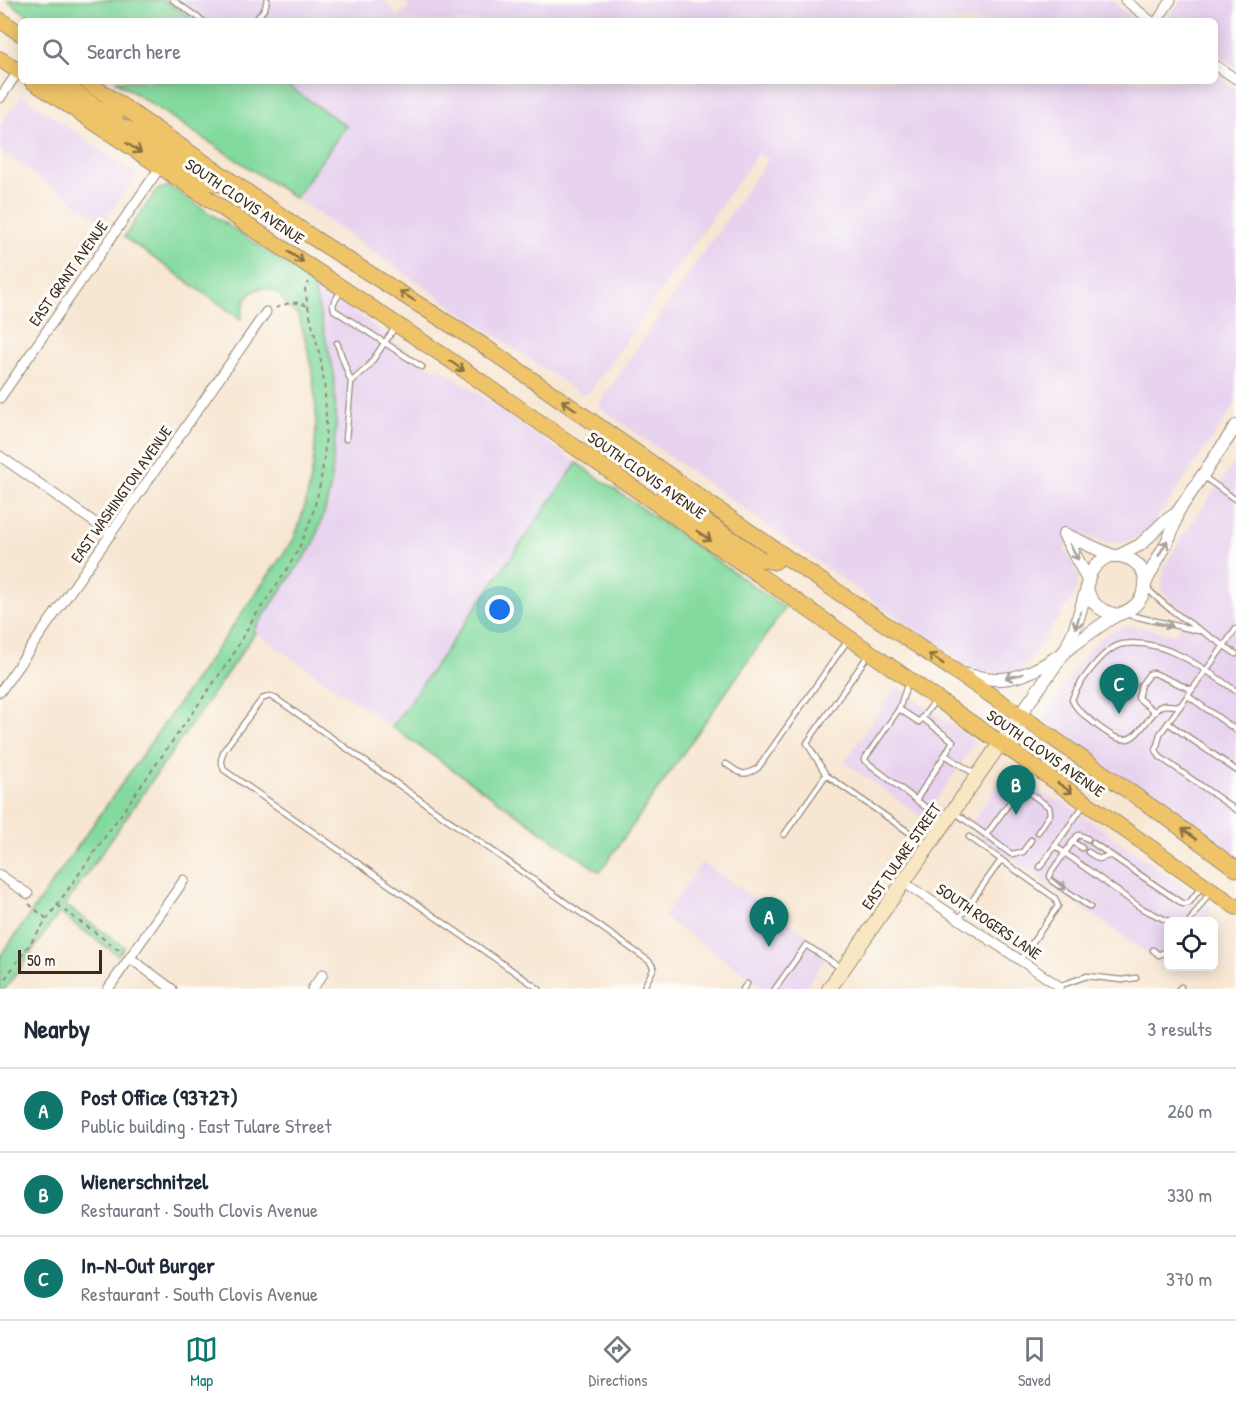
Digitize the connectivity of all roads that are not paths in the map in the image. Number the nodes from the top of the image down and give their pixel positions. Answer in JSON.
{"nodes":[{"id":1,"x":173,"y":0,"type":"edge"},
{"id":2,"x":267,"y":0,"type":"edge"},
{"id":3,"x":1125,"y":0,"type":"edge"},
{"id":4,"x":1171,"y":0,"type":"edge"},
{"id":5,"x":199,"y":18,"type":"edge"},
{"id":6,"x":257,"y":18,"type":"edge"},
{"id":7,"x":1147,"y":18,"type":"edge"},
{"id":8,"x":1159,"y":18,"type":"edge"},
{"id":9,"x":0,"y":20,"type":"edge"},
{"id":10,"x":18,"y":32,"type":"edge"},
{"id":11,"x":0,"y":59,"type":"edge"},
{"id":12,"x":1218,"y":67,"type":"edge"},
{"id":13,"x":18,"y":71,"type":"edge"},
{"id":14,"x":18,"y":75,"type":"edge"},
{"id":15,"x":1236,"y":79,"type":"edge"},
{"id":16,"x":36,"y":84,"type":"edge"},
{"id":17,"x":63,"y":84,"type":"edge"},
{"id":18,"x":90,"y":84,"type":"edge"},
{"id":19,"x":0,"y":98,"type":"edge"},
{"id":20,"x":80,"y":113,"type":"junction"},
{"id":21,"x":150,"y":127,"type":"junction"},
{"id":22,"x":161,"y":166,"type":"junction"},
{"id":23,"x":228,"y":179,"type":"junction"},
{"id":24,"x":343,"y":288,"type":"junction"},
{"id":25,"x":266,"y":312,"type":"road end"},
{"id":26,"x":397,"y":325,"type":"junction"},
{"id":27,"x":337,"y":342,"type":"dead end"},
{"id":28,"x":384,"y":343,"type":"junction"},
{"id":29,"x":422,"y":366,"type":"dead end"},
{"id":30,"x":351,"y":382,"type":"junction"},
{"id":31,"x":0,"y":398,"type":"edge"},
{"id":32,"x":1236,"y":426,"type":"edge"},
{"id":33,"x":346,"y":439,"type":"dead end"},
{"id":34,"x":0,"y":456,"type":"edge"},
{"id":35,"x":1202,"y":476,"type":"junction"},
{"id":36,"x":636,"y":489,"type":"junction"},
{"id":37,"x":1236,"y":500,"type":"edge"},
{"id":38,"x":1177,"y":513,"type":"junction"},
{"id":39,"x":111,"y":534,"type":"junction"},
{"id":40,"x":783,"y":555,"type":"junction"},
{"id":41,"x":1116,"y":556,"type":"junction"},
{"id":42,"x":1088,"y":582,"type":"junction"},
{"id":43,"x":1146,"y":585,"type":"junction"},
{"id":44,"x":1120,"y":615,"type":"junction"},
{"id":45,"x":1236,"y":629,"type":"edge"},
{"id":46,"x":1204,"y":632,"type":"junction"},
{"id":47,"x":850,"y":638,"type":"junction"},
{"id":48,"x":1224,"y":646,"type":"junction"},
{"id":49,"x":870,"y":652,"type":"junction"},
{"id":50,"x":1064,"y":653,"type":"junction"},
{"id":51,"x":1236,"y":654,"type":"edge"},
{"id":52,"x":1207,"y":670,"type":"junction"},
{"id":53,"x":959,"y":674,"type":"junction"},
{"id":54,"x":909,"y":679,"type":"junction"},
{"id":55,"x":1192,"y":690,"type":"junction"},
{"id":56,"x":1236,"y":691,"type":"edge"},
{"id":57,"x":0,"y":692,"type":"edge"},
{"id":58,"x":1188,"y":696,"type":"junction"},
{"id":59,"x":937,"y":699,"type":"junction"},
{"id":60,"x":1180,"y":706,"type":"junction"},
{"id":61,"x":899,"y":709,"type":"junction"},
{"id":62,"x":1155,"y":712,"type":"junction"},
{"id":63,"x":1020,"y":715,"type":"junction"},
{"id":64,"x":922,"y":718,"type":"junction"},
{"id":65,"x":1168,"y":723,"type":"junction"},
{"id":66,"x":1236,"y":730,"type":"edge"},
{"id":67,"x":1000,"y":743,"type":"junction"},
{"id":68,"x":945,"y":755,"type":"junction"},
{"id":69,"x":726,"y":764,"type":"dead end"},
{"id":70,"x":1035,"y":767,"type":"junction"},
{"id":71,"x":1236,"y":770,"type":"edge"},
{"id":72,"x":826,"y":775,"type":"junction"},
{"id":73,"x":977,"y":776,"type":"junction"},
{"id":74,"x":1021,"y":787,"type":"junction"},
{"id":75,"x":916,"y":800,"type":"junction"},
{"id":76,"x":1086,"y":802,"type":"junction"},
{"id":77,"x":1236,"y":810,"type":"edge"},
{"id":78,"x":948,"y":816,"type":"junction"},
{"id":79,"x":1038,"y":832,"type":"dead end"},
{"id":80,"x":784,"y":835,"type":"dead end"},
{"id":81,"x":986,"y":835,"type":"junction"},
{"id":82,"x":969,"y":837,"type":"dead end"},
{"id":83,"x":1031,"y":840,"type":"dead end"},
{"id":84,"x":1073,"y":842,"type":"junction"},
{"id":85,"x":928,"y":846,"type":"junction"},
{"id":86,"x":1055,"y":846,"type":"junction"},
{"id":87,"x":1082,"y":848,"type":"dead end"},
{"id":88,"x":1088,"y":852,"type":"dead end"},
{"id":89,"x":1065,"y":853,"type":"junction"},
{"id":90,"x":1111,"y":855,"type":"junction"},
{"id":91,"x":1001,"y":860,"type":"junction"},
{"id":92,"x":1040,"y":867,"type":"dead end"},
{"id":93,"x":1236,"y":868,"type":"edge"},
{"id":94,"x":0,"y":875,"type":"edge"},
{"id":95,"x":184,"y":880,"type":"dead end"},
{"id":96,"x":903,"y":882,"type":"junction"},
{"id":97,"x":1207,"y":887,"type":"junction"},
{"id":98,"x":28,"y":894,"type":"road end"},
{"id":99,"x":1090,"y":907,"type":"dead end"},
{"id":100,"x":1236,"y":907,"type":"edge"},
{"id":101,"x":1191,"y":917,"type":"edge"},
{"id":102,"x":1164,"y":918,"type":"edge"},
{"id":103,"x":959,"y":919,"type":"junction"},
{"id":104,"x":1153,"y":950,"type":"dead end"},
{"id":105,"x":1164,"y":952,"type":"edge"},
{"id":106,"x":130,"y":958,"type":"junction"},
{"id":107,"x":1020,"y":960,"type":"junction"},
{"id":108,"x":843,"y":969,"type":"junction"},
{"id":109,"x":323,"y":974,"type":"dead end"},
{"id":110,"x":1136,"y":978,"type":"dead end"},
{"id":111,"x":747,"y":984,"type":"dead end"},
{"id":112,"x":1059,"y":986,"type":"joint"},
{"id":113,"x":833,"y":988,"type":"edge"},
{"id":114,"x":108,"y":989,"type":"edge"},
{"id":115,"x":172,"y":989,"type":"edge"},
{"id":116,"x":312,"y":989,"type":"edge"},
{"id":117,"x":539,"y":989,"type":"edge"},
{"id":118,"x":643,"y":989,"type":"edge"},
{"id":119,"x":743,"y":989,"type":"edge"},
{"id":120,"x":775,"y":989,"type":"edge"}],
"edges":[{"from":1,"to":5,"type":"lane"},
{"from":2,"to":6,"type":"lane"},
{"from":3,"to":7,"type":"street"},
{"from":4,"to":8,"type":"street"},
{"from":9,"to":10,"type":"main road"},
{"from":11,"to":13,"type":"main road"},
{"from":12,"to":15,"type":"street"},
{"from":14,"to":19,"type":"street"},
{"from":16,"to":20,"type":"main road","name":"SOUTH CLOVIS AVENUE"},
{"from":17,"to":21,"type":"main road"},
{"from":18,"to":21,"type":"main road","name":"SOUTH CLOVIS AVENUE"},
{"from":20,"to":22,"type":"main road","name":"SOUTH CLOVIS AVENUE","one_way":true},
{"from":20,"to":23,"type":"main road"},
{"from":21,"to":23,"type":"main road","name":"SOUTH CLOVIS AVENUE"},
{"from":22,"to":24,"type":"main road","name":"SOUTH CLOVIS AVENUE","one_way":true},
{"from":22,"to":31,"type":"street","name":"EAST GRANT AVENUE"},
{"from":40,"to":23,"type":"main road","name":"SOUTH CLOVIS AVENUE","one_way":true},
{"from":24,"to":26,"type":"main road","name":"SOUTH CLOVIS AVENUE"},
{"from":24,"to":28,"type":"lane"},
{"from":25,"to":39,"type":"street","name":"EAST WASHINGTON AVENUE"},
{"from":26,"to":28,"type":"lane"},
{"from":26,"to":36,"type":"main road","name":"SOUTH CLOVIS AVENUE","one_way":true},
{"from":27,"to":30,"type":"lane"},
{"from":28,"to":29,"type":"lane"},
{"from":28,"to":30,"type":"lane"},
{"from":30,"to":33,"type":"lane"},
{"from":32,"to":35,"type":"street"},
{"from":34,"to":39,"type":"street"},
{"from":35,"to":37,"type":"lane"},
{"from":35,"to":38,"type":"street"},
{"from":36,"to":40,"type":"main road"},
{"from":36,"to":47,"type":"main road","name":"SOUTH CLOVIS AVENUE","one_way":true},
{"from":38,"to":41,"type":"street"},
{"from":43,"to":38,"type":"street","one_way":true},
{"from":39,"to":57,"type":"street","name":"EAST WASHINGTON AVENUE"},
{"from":53,"to":40,"type":"main road","name":"SOUTH CLOVIS AVENUE","one_way":true},
{"from":41,"to":42,"type":"street"},
{"from":41,"to":42,"type":"street","one_way":true},
{"from":41,"to":43,"type":"street"},
{"from":42,"to":44,"type":"street"},
{"from":42,"to":50,"type":"street","one_way":true},
{"from":43,"to":44,"type":"street"},
{"from":43,"to":46,"type":"lane"},
{"from":44,"to":46,"type":"lane","one_way":true},
{"from":44,"to":50,"type":"street"},
{"from":45,"to":48,"type":"lane"},
{"from":46,"to":48,"type":"lane"},
{"from":47,"to":49,"type":"main road","name":"SOUTH CLOVIS AVENUE"},
{"from":47,"to":69,"type":"lane"},
{"from":48,"to":51,"type":"lane"},
{"from":48,"to":52,"type":"lane"},
{"from":49,"to":54,"type":"main road","name":"SOUTH CLOVIS AVENUE"},
{"from":49,"to":72,"type":"lane"},
{"from":50,"to":53,"type":"street","one_way":true},
{"from":50,"to":63,"type":"street"},
{"from":52,"to":55,"type":"lane"},
{"from":52,"to":56,"type":"lane"},
{"from":52,"to":62,"type":"lane"},
{"from":53,"to":63,"type":"main road","name":"SOUTH CLOVIS AVENUE"},
{"from":54,"to":59,"type":"main road","name":"SOUTH CLOVIS AVENUE"},
{"from":54,"to":61,"type":"lane"},
{"from":55,"to":58,"type":"lane"},
{"from":55,"to":62,"type":"lane"},
{"from":58,"to":60,"type":"lane"},
{"from":58,"to":66,"type":"lane"},
{"from":59,"to":64,"type":"lane"},
{"from":59,"to":67,"type":"main road","name":"SOUTH CLOVIS AVENUE"},
{"from":60,"to":62,"type":"lane"},
{"from":60,"to":65,"type":"lane"},
{"from":61,"to":64,"type":"lane"},
{"from":61,"to":75,"type":"lane"},
{"from":63,"to":67,"type":"main road","name":"EAST TULARE STREET"},
{"from":93,"to":63,"type":"main road","name":"SOUTH CLOVIS AVENUE","one_way":true},
{"from":64,"to":68,"type":"lane"},
{"from":65,"to":71,"type":"lane"},
{"from":65,"to":77,"type":"lane"},
{"from":67,"to":70,"type":"main road","name":"SOUTH CLOVIS AVENUE"},
{"from":67,"to":73,"type":"main road","name":"EAST TULARE STREET"},
{"from":68,"to":73,"type":"lane"},
{"from":68,"to":75,"type":"lane"},
{"from":70,"to":74,"type":"lane"},
{"from":70,"to":76,"type":"main road","name":"SOUTH CLOVIS AVENUE","one_way":true},
{"from":72,"to":80,"type":"lane"},
{"from":72,"to":85,"type":"lane"},
{"from":73,"to":78,"type":"main road","name":"EAST TULARE STREET"},
{"from":74,"to":79,"type":"lane"},
{"from":74,"to":81,"type":"lane"},
{"from":75,"to":78,"type":"lane"},
{"from":76,"to":86,"type":"lane"},
{"from":76,"to":97,"type":"main road","name":"SOUTH CLOVIS AVENUE"},
{"from":78,"to":81,"type":"lane"},
{"from":78,"to":85,"type":"main road","name":"EAST TULARE STREET"},
{"from":81,"to":83,"type":"lane"},
{"from":82,"to":91,"type":"lane"},
{"from":84,"to":87,"type":"lane"},
{"from":84,"to":89,"type":"lane"},
{"from":84,"to":90,"type":"lane"},
{"from":85,"to":96,"type":"main road","name":"EAST TULARE STREET"},
{"from":86,"to":89,"type":"lane"},
{"from":86,"to":92,"type":"lane"},
{"from":88,"to":90,"type":"lane"},
{"from":89,"to":99,"type":"lane","one_way":true},
{"from":89,"to":102,"type":"lane"},
{"from":90,"to":97,"type":"lane"},
{"from":91,"to":103,"type":"lane"},
{"from":91,"to":107,"type":"lane"},
{"from":94,"to":98,"type":"street"},
{"from":95,"to":106,"type":"street"},
{"from":96,"to":103,"type":"street","name":"SOUTH ROGERS LANE"},
{"from":96,"to":108,"type":"main road","name":"EAST TULARE STREET"},
{"from":97,"to":100,"type":"main road","name":"SOUTH CLOVIS AVENUE"},
{"from":97,"to":101,"type":"lane"},
{"from":103,"to":107,"type":"street","name":"SOUTH ROGERS LANE"},
{"from":104,"to":105,"type":"lane"},
{"from":106,"to":114,"type":"street"},
{"from":106,"to":115,"type":"street"},
{"from":107,"to":112,"type":"street","name":"SOUTH ROGERS LANE"},
{"from":108,"to":113,"type":"main road","name":"EAST TULARE STREET"},
{"from":108,"to":120,"type":"lane"},
{"from":109,"to":116,"type":"street"},
{"from":110,"to":112,"type":"lane"},
{"from":111,"to":119,"type":"lane"},
{"from":117,"to":118,"type":"lane"}]}
